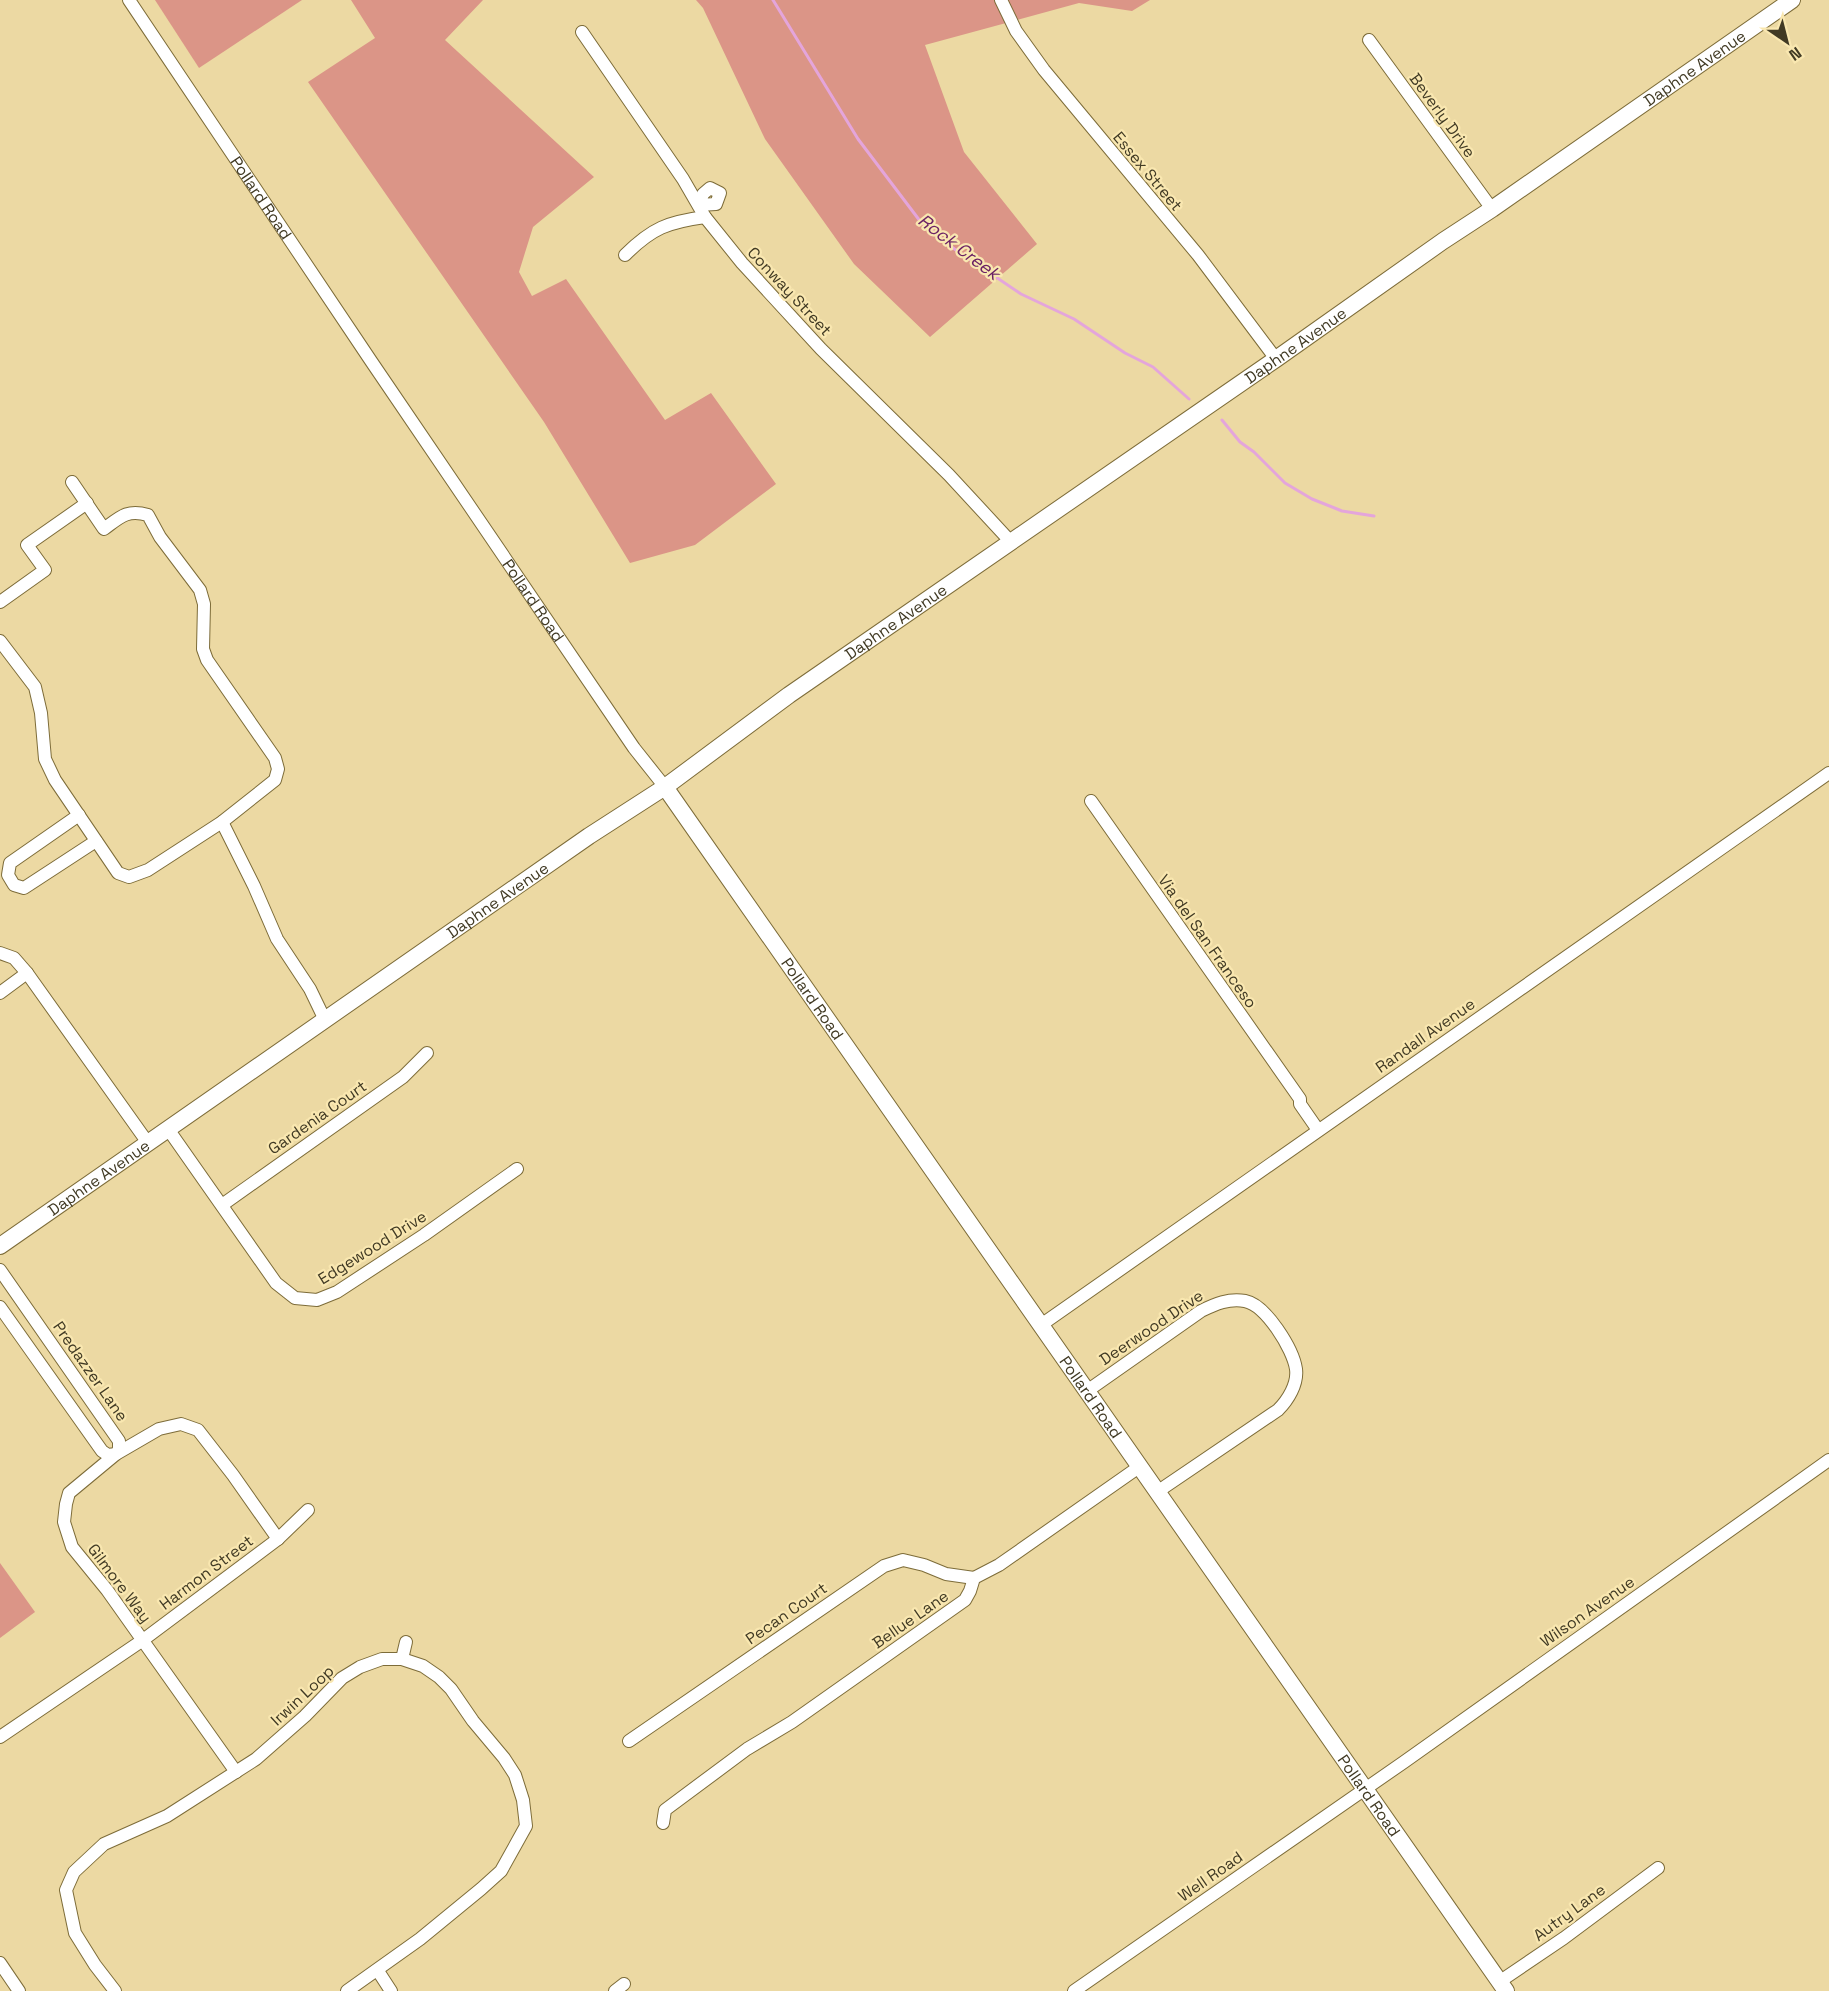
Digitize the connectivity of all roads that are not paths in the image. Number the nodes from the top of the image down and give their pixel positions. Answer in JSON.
{"nodes":[{"id":1,"x":129,"y":0,"type":"edge"},
{"id":2,"x":1001,"y":0,"type":"edge"},
{"id":3,"x":1792,"y":0,"type":"edge"},
{"id":4,"x":582,"y":32,"type":"dead end"},
{"id":5,"x":1369,"y":39,"type":"dead end"},
{"id":6,"x":1492,"y":210,"type":"junction"},
{"id":7,"x":705,"y":217,"type":"junction"},
{"id":8,"x":625,"y":255,"type":"dead end"},
{"id":9,"x":1276,"y":359,"type":"junction"},
{"id":10,"x":72,"y":482,"type":"dead end"},
{"id":11,"x":87,"y":503,"type":"junction"},
{"id":12,"x":1010,"y":541,"type":"junction"},
{"id":13,"x":0,"y":602,"type":"edge"},
{"id":14,"x":0,"y":641,"type":"edge"},
{"id":15,"x":1829,"y":773,"type":"edge"},
{"id":16,"x":665,"y":787,"type":"junction"},
{"id":17,"x":1091,"y":801,"type":"dead end"},
{"id":18,"x":79,"y":815,"type":"junction"},
{"id":19,"x":222,"y":822,"type":"junction"},
{"id":20,"x":96,"y":841,"type":"junction"},
{"id":21,"x":0,"y":953,"type":"edge"},
{"id":22,"x":27,"y":973,"type":"junction"},
{"id":23,"x":0,"y":993,"type":"edge"},
{"id":24,"x":325,"y":1020,"type":"junction"},
{"id":25,"x":427,"y":1053,"type":"dead end"},
{"id":26,"x":1321,"y":1128,"type":"junction"},
{"id":27,"x":168,"y":1129,"type":"junction"},
{"id":28,"x":148,"y":1143,"type":"junction"},
{"id":29,"x":517,"y":1169,"type":"dead end"},
{"id":30,"x":222,"y":1205,"type":"junction"},
{"id":31,"x":0,"y":1246,"type":"edge"},
{"id":32,"x":0,"y":1270,"type":"edge"},
{"id":33,"x":0,"y":1307,"type":"edge"},
{"id":34,"x":1041,"y":1325,"type":"junction"},
{"id":35,"x":46,"y":1334,"type":"junction"},
{"id":36,"x":29,"y":1346,"type":"junction"},
{"id":37,"x":1087,"y":1391,"type":"junction"},
{"id":38,"x":116,"y":1454,"type":"junction"},
{"id":39,"x":1829,"y":1460,"type":"edge"},
{"id":40,"x":1139,"y":1467,"type":"junction"},
{"id":41,"x":1157,"y":1492,"type":"junction"},
{"id":42,"x":308,"y":1510,"type":"dead end"},
{"id":43,"x":278,"y":1539,"type":"junction"},
{"id":44,"x":974,"y":1578,"type":"junction"},
{"id":45,"x":143,"y":1640,"type":"junction"},
{"id":46,"x":406,"y":1642,"type":"dead end"},
{"id":47,"x":402,"y":1659,"type":"junction"},
{"id":48,"x":0,"y":1737,"type":"edge"},
{"id":49,"x":629,"y":1741,"type":"dead end"},
{"id":50,"x":236,"y":1772,"type":"junction"},
{"id":51,"x":1364,"y":1788,"type":"junction"},
{"id":52,"x":663,"y":1823,"type":"dead end"},
{"id":53,"x":1658,"y":1868,"type":"dead end"},
{"id":54,"x":0,"y":1963,"type":"edge"},
{"id":55,"x":378,"y":1971,"type":"junction"},
{"id":56,"x":1502,"y":1986,"type":"edge"},
{"id":57,"x":19,"y":1991,"type":"edge"},
{"id":58,"x":115,"y":1991,"type":"edge"},
{"id":59,"x":347,"y":1991,"type":"edge"},
{"id":60,"x":391,"y":1991,"type":"edge"},
{"id":61,"x":1074,"y":1991,"type":"edge"}],
"edges":[{"from":1,"to":16,"type":"street","name":"Pollard Road"},
{"from":2,"to":9,"type":"street","name":"Essex Street"},
{"from":3,"to":6,"type":"street","name":"Daphne Avenue"},
{"from":4,"to":7,"type":"street","name":"Conway Street"},
{"from":5,"to":6,"type":"street","name":"Beverly Drive"},
{"from":6,"to":9,"type":"street","name":"Daphne Avenue"},
{"from":7,"to":8,"type":"street"},
{"from":7,"to":12,"type":"street","name":"Conway Street"},
{"from":9,"to":12,"type":"street","name":"Daphne Avenue"},
{"from":10,"to":11,"type":"street"},
{"from":11,"to":13,"type":"street"},
{"from":11,"to":19,"type":"street"},
{"from":12,"to":16,"type":"street","name":"Daphne Avenue"},
{"from":14,"to":18,"type":"street"},
{"from":15,"to":26,"type":"street","name":"Randall Avenue"},
{"from":16,"to":24,"type":"street","name":"Daphne Avenue"},
{"from":16,"to":34,"type":"street","name":"Pollard Road"},
{"from":17,"to":26,"type":"street","name":"Via del San Franceso"},
{"from":18,"to":20,"type":"street"},
{"from":18,"to":20,"type":"street"},
{"from":19,"to":20,"type":"street"},
{"from":19,"to":24,"type":"street"},
{"from":21,"to":22,"type":"street"},
{"from":22,"to":23,"type":"street"},
{"from":22,"to":28,"type":"street"},
{"from":24,"to":27,"type":"street","name":"Daphne Avenue"},
{"from":25,"to":30,"type":"street","name":"Gardenia Court"},
{"from":26,"to":34,"type":"street","name":"Randall Avenue"},
{"from":27,"to":28,"type":"street","name":"Daphne Avenue"},
{"from":27,"to":30,"type":"street","name":"Edgewood Drive"},
{"from":28,"to":31,"type":"street","name":"Daphne Avenue"},
{"from":29,"to":30,"type":"street","name":"Edgewood Drive"},
{"from":32,"to":35,"type":"street","name":"Predazzer Lane"},
{"from":33,"to":36,"type":"street"},
{"from":34,"to":37,"type":"street","name":"Pollard Road"},
{"from":35,"to":36,"type":"street"},
{"from":35,"to":38,"type":"street","name":"Predazzer Lane"},
{"from":36,"to":38,"type":"street"},
{"from":37,"to":40,"type":"street","name":"Pollard Road"},
{"from":37,"to":41,"type":"street","name":"Deerwood Drive"},
{"from":38,"to":43,"type":"street","name":"Gilmore Way"},
{"from":38,"to":45,"type":"street","name":"Gilmore Way"},
{"from":39,"to":51,"type":"street","name":"Wilson Avenue"},
{"from":40,"to":41,"type":"street","name":"Pollard Road"},
{"from":40,"to":44,"type":"street"},
{"from":41,"to":51,"type":"street","name":"Pollard Road"},
{"from":42,"to":43,"type":"street","name":"Harmon Street"},
{"from":43,"to":45,"type":"street","name":"Harmon Street"},
{"from":44,"to":49,"type":"street","name":"Pecan Court"},
{"from":44,"to":52,"type":"street","name":"Bellue Lane"},
{"from":45,"to":48,"type":"street","name":"Harmon Street"},
{"from":45,"to":50,"type":"street","name":"Gilmore Way"},
{"from":46,"to":47,"type":"street"},
{"from":47,"to":50,"type":"street","name":"Irwin Loop"},
{"from":47,"to":55,"type":"street","name":"Irwin Loop"},
{"from":50,"to":58,"type":"street","name":"Irwin Loop"},
{"from":51,"to":56,"type":"street","name":"Pollard Road"},
{"from":51,"to":61,"type":"street","name":"Well Road"},
{"from":53,"to":56,"type":"street","name":"Autry Lane"},
{"from":54,"to":57,"type":"street"},
{"from":55,"to":59,"type":"street","name":"Irwin Loop"},
{"from":55,"to":60,"type":"street"}]}
